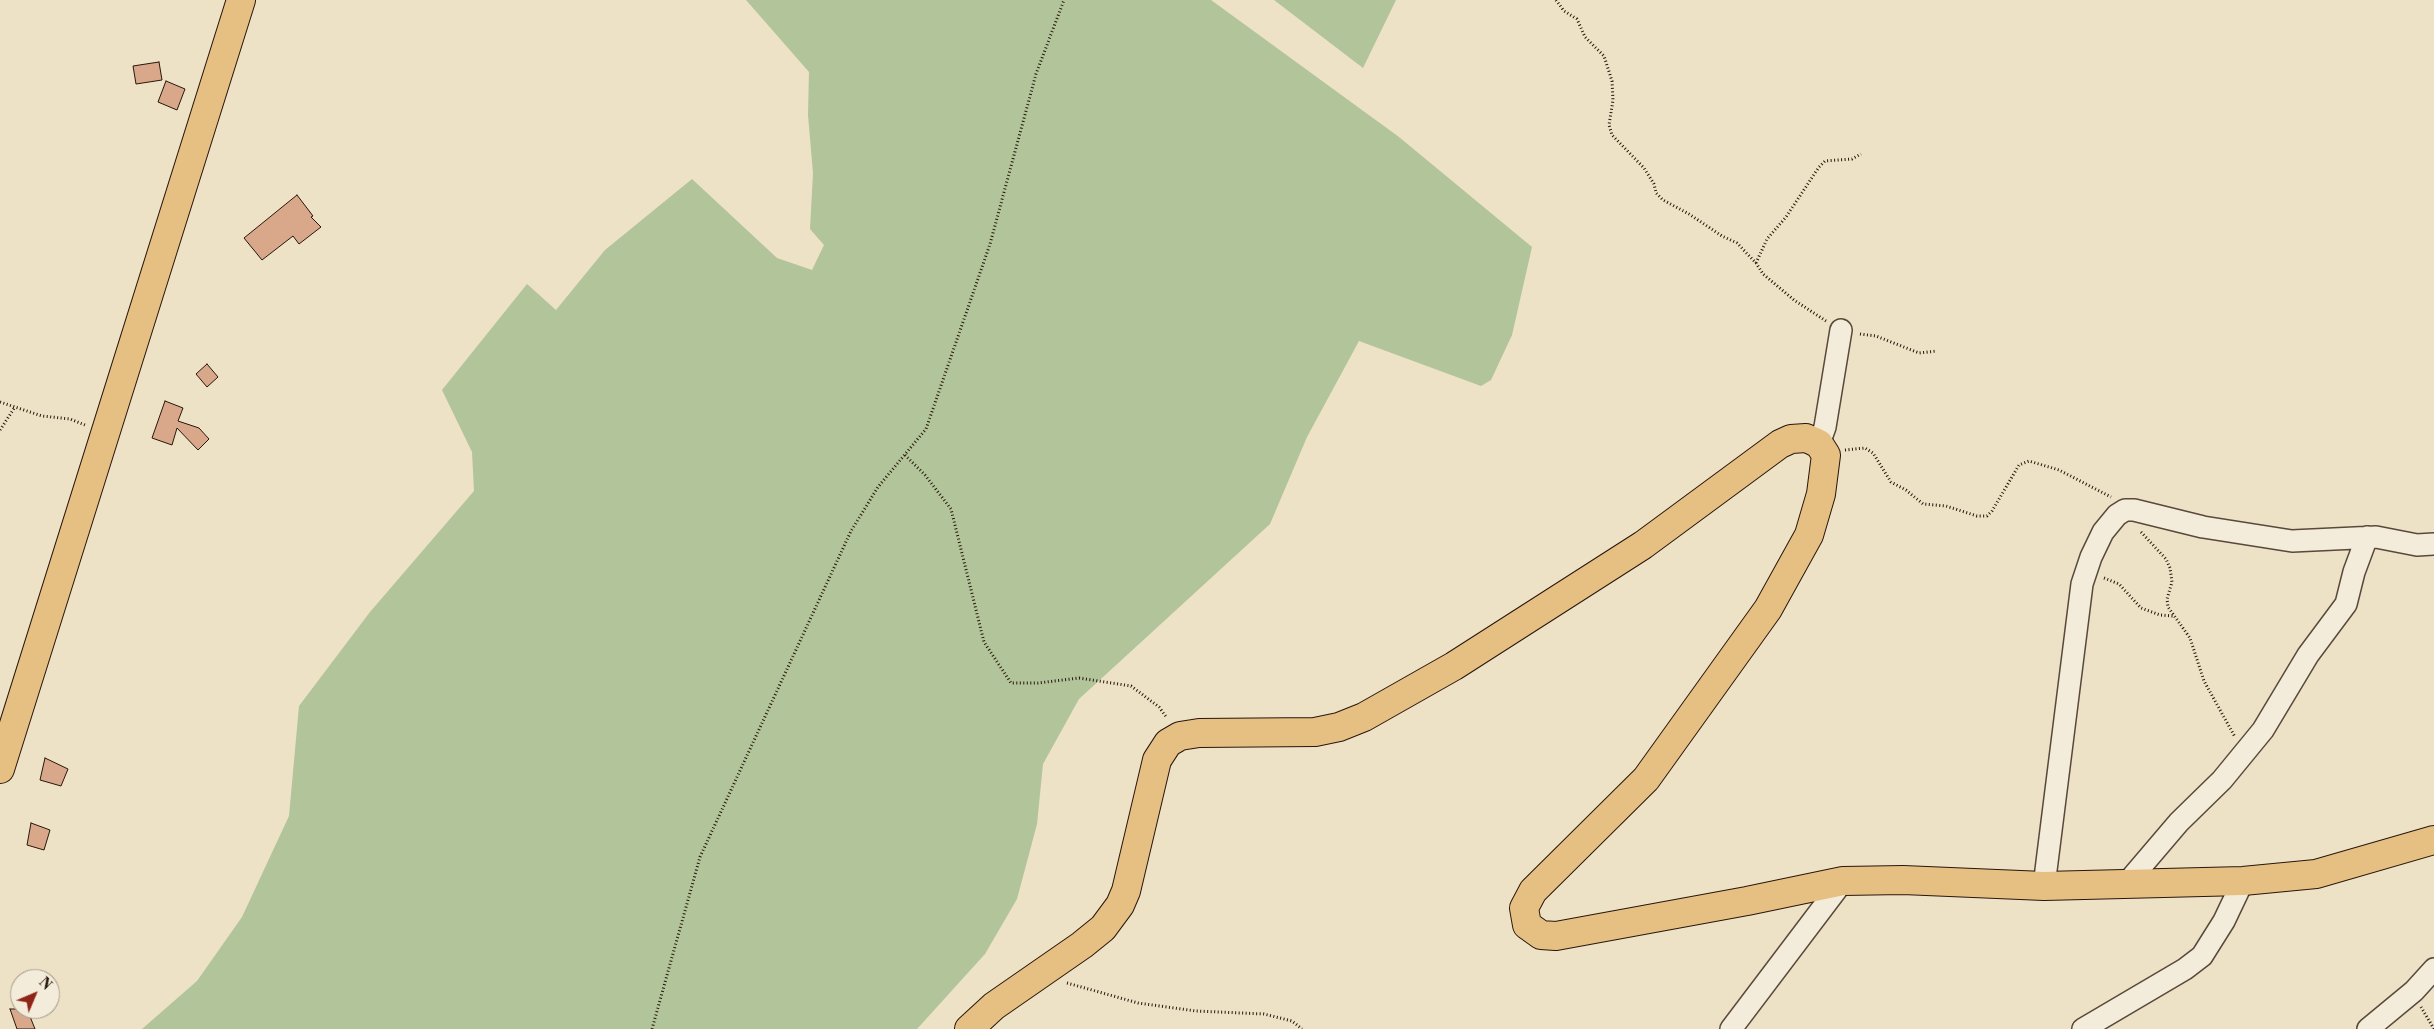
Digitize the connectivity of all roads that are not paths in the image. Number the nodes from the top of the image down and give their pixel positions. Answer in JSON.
{"nodes":[{"id":1,"x":241,"y":0,"type":"edge"},
{"id":2,"x":1841,"y":330,"type":"dead end"},
{"id":3,"x":1822,"y":450,"type":"junction"},
{"id":4,"x":2367,"y":537,"type":"junction"},
{"id":5,"x":2434,"y":544,"type":"edge"},
{"id":6,"x":0,"y":769,"type":"edge"},
{"id":7,"x":2434,"y":840,"type":"edge"},
{"id":8,"x":2243,"y":880,"type":"junction"},
{"id":9,"x":1843,"y":881,"type":"junction"},
{"id":10,"x":2127,"y":883,"type":"junction"},
{"id":11,"x":2044,"y":886,"type":"junction"},
{"id":12,"x":2434,"y":969,"type":"edge"},
{"id":13,"x":969,"y":1029,"type":"edge"},
{"id":14,"x":1731,"y":1029,"type":"edge"},
{"id":15,"x":2083,"y":1029,"type":"edge"},
{"id":16,"x":2368,"y":1029,"type":"edge"}],
"edges":[{"from":1,"to":6,"type":"main road"},
{"from":2,"to":3,"type":"street"},
{"from":3,"to":9,"type":"main road"},
{"from":3,"to":13,"type":"main road"},
{"from":4,"to":5,"type":"street"},
{"from":4,"to":10,"type":"street"},
{"from":4,"to":11,"type":"street"},
{"from":7,"to":8,"type":"main road"},
{"from":8,"to":10,"type":"main road"},
{"from":8,"to":15,"type":"street"},
{"from":9,"to":11,"type":"main road"},
{"from":9,"to":14,"type":"street"},
{"from":10,"to":11,"type":"main road"},
{"from":12,"to":16,"type":"street"}]}
